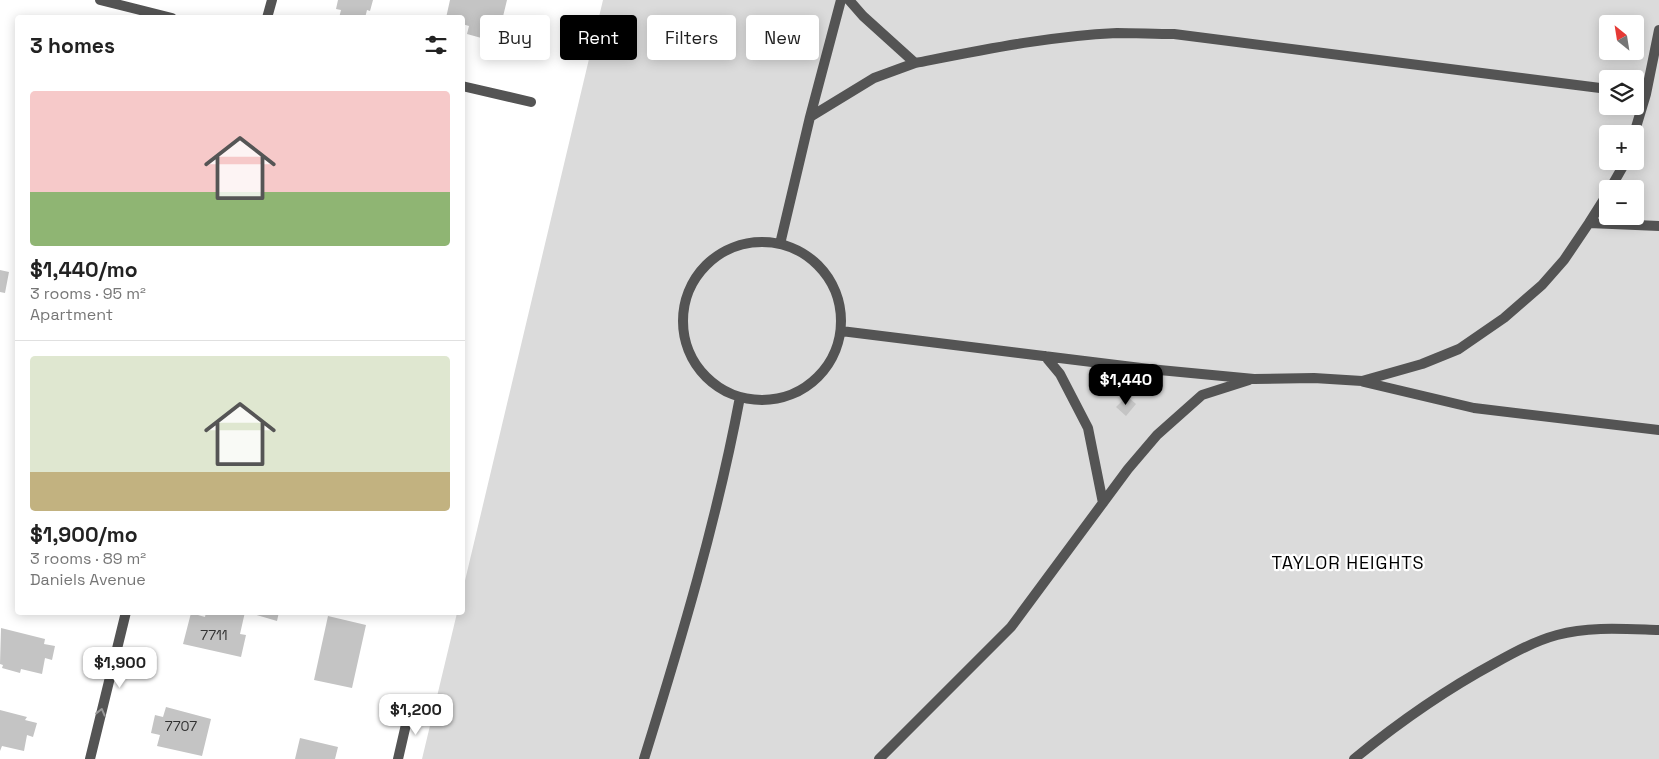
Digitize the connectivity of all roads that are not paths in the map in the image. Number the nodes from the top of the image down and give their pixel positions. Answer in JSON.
{"nodes":[{"id":1,"x":100,"y":0,"type":"edge"},
{"id":2,"x":272,"y":0,"type":"edge"},
{"id":3,"x":841,"y":0,"type":"edge"},
{"id":4,"x":849,"y":0,"type":"edge"},
{"id":5,"x":160,"y":15,"type":"edge"},
{"id":6,"x":269,"y":15,"type":"edge"},
{"id":7,"x":1659,"y":30,"type":"edge"},
{"id":8,"x":915,"y":63,"type":"junction"},
{"id":9,"x":1644,"y":80,"type":"edge"},
{"id":10,"x":465,"y":87,"type":"edge"},
{"id":11,"x":1599,"y":88,"type":"edge"},
{"id":12,"x":531,"y":102,"type":"dead end"},
{"id":13,"x":810,"y":117,"type":"junction"},
{"id":14,"x":1599,"y":207,"type":"edge"},
{"id":15,"x":1589,"y":223,"type":"junction"},
{"id":16,"x":1659,"y":226,"type":"edge"},
{"id":17,"x":780,"y":244,"type":"junction"},
{"id":18,"x":841,"y":331,"type":"junction"},
{"id":19,"x":1045,"y":356,"type":"junction"},
{"id":20,"x":1254,"y":378,"type":"junction"},
{"id":21,"x":1362,"y":381,"type":"junction"},
{"id":22,"x":740,"y":397,"type":"junction"},
{"id":23,"x":1659,"y":430,"type":"edge"},
{"id":24,"x":1103,"y":502,"type":"junction"},
{"id":25,"x":125,"y":615,"type":"edge"},
{"id":26,"x":1659,"y":630,"type":"edge"},
{"id":27,"x":410,"y":707,"type":"dead end"},
{"id":28,"x":90,"y":759,"type":"edge"},
{"id":29,"x":398,"y":759,"type":"edge"},
{"id":30,"x":644,"y":759,"type":"edge"},
{"id":31,"x":880,"y":759,"type":"edge"},
{"id":32,"x":1354,"y":759,"type":"edge"}],
"edges":[{"from":1,"to":5,"type":"street"},
{"from":2,"to":6,"type":"street"},
{"from":3,"to":13,"type":"street"},
{"from":4,"to":8,"type":"street"},
{"from":7,"to":9,"type":"street"},
{"from":8,"to":11,"type":"street"},
{"from":8,"to":13,"type":"street"},
{"from":10,"to":12,"type":"street"},
{"from":13,"to":17,"type":"street"},
{"from":14,"to":15,"type":"street"},
{"from":15,"to":16,"type":"street"},
{"from":15,"to":21,"type":"street"},
{"from":17,"to":18,"type":"street"},
{"from":17,"to":22,"type":"street"},
{"from":18,"to":19,"type":"street"},
{"from":18,"to":22,"type":"street"},
{"from":19,"to":20,"type":"street"},
{"from":19,"to":24,"type":"street"},
{"from":20,"to":21,"type":"street"},
{"from":20,"to":24,"type":"street"},
{"from":21,"to":23,"type":"street"},
{"from":22,"to":30,"type":"street"},
{"from":24,"to":31,"type":"street"},
{"from":28,"to":25,"type":"street","one_way":true},
{"from":26,"to":32,"type":"street"},
{"from":27,"to":29,"type":"street"}]}
